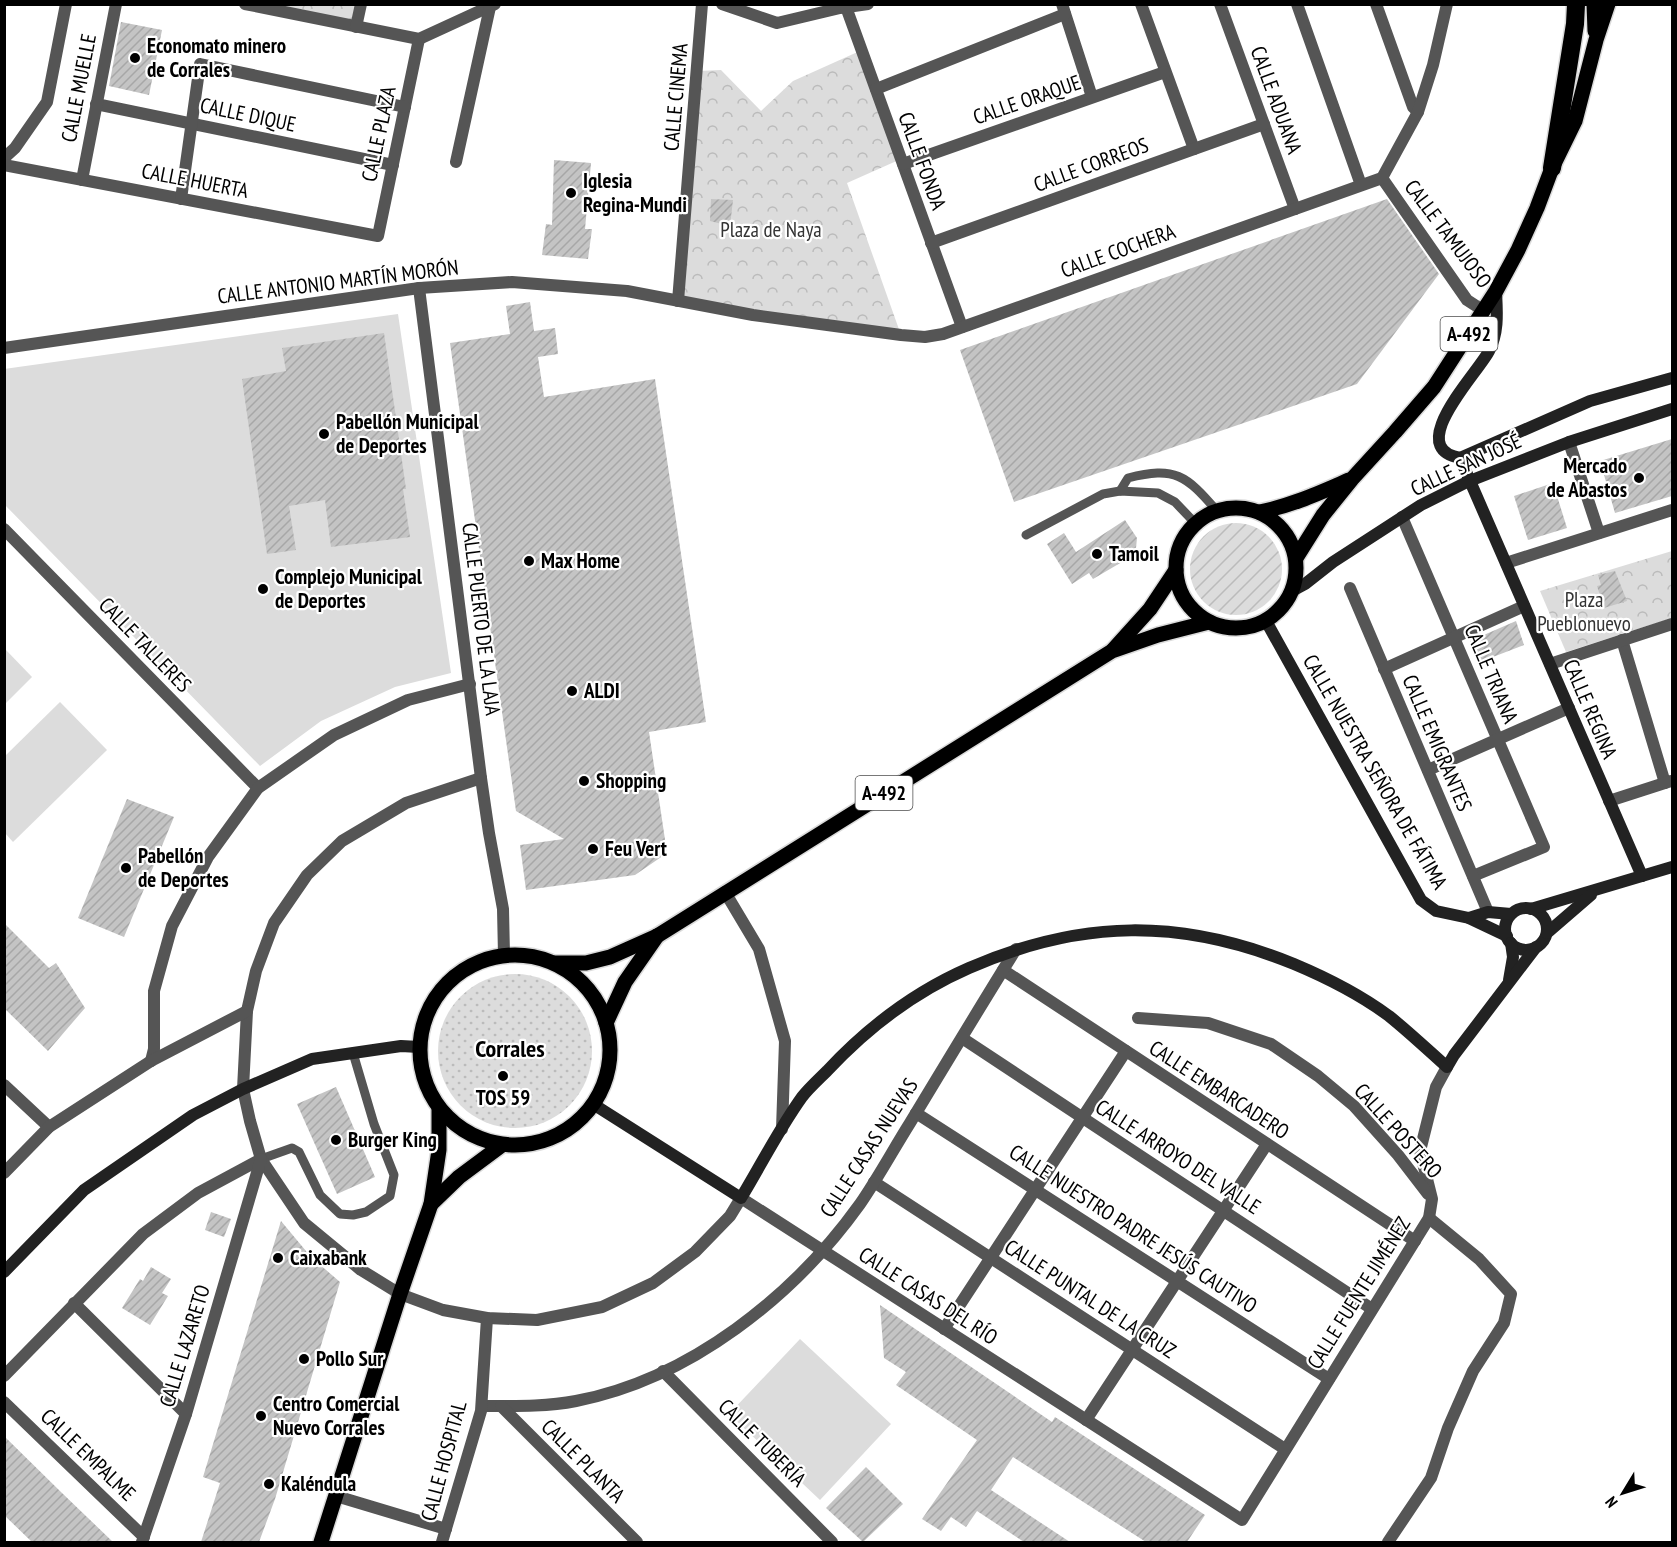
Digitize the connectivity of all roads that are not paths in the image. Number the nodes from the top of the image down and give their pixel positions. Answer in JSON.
{"nodes":[{"id":1,"x":66,"y":4,"type":"edge"},
{"id":2,"x":116,"y":4,"type":"edge"},
{"id":3,"x":245,"y":4,"type":"edge"},
{"id":4,"x":361,"y":4,"type":"edge"},
{"id":5,"x":702,"y":4,"type":"edge"},
{"id":6,"x":722,"y":4,"type":"edge"},
{"id":7,"x":868,"y":4,"type":"edge"},
{"id":8,"x":1141,"y":4,"type":"edge"},
{"id":9,"x":1220,"y":4,"type":"edge"},
{"id":10,"x":1297,"y":4,"type":"edge"},
{"id":11,"x":1376,"y":4,"type":"edge"},
{"id":12,"x":1447,"y":4,"type":"edge"},
{"id":13,"x":1576,"y":4,"type":"edge"},
{"id":14,"x":1594,"y":4,"type":"edge"},
{"id":15,"x":1608,"y":4,"type":"edge"},
{"id":16,"x":492,"y":6,"type":"edge"},
{"id":17,"x":266,"y":7,"type":"edge"},
{"id":18,"x":846,"y":7,"type":"junction"},
{"id":19,"x":1064,"y":9,"type":"edge"},
{"id":20,"x":356,"y":27,"type":"junction"},
{"id":21,"x":419,"y":39,"type":"junction"},
{"id":22,"x":1596,"y":40,"type":"junction"},
{"id":23,"x":1165,"y":72,"type":"junction"},
{"id":24,"x":876,"y":89,"type":"junction"},
{"id":25,"x":1092,"y":98,"type":"junction"},
{"id":26,"x":96,"y":104,"type":"junction"},
{"id":27,"x":405,"y":107,"type":"junction"},
{"id":28,"x":1418,"y":112,"type":"junction"},
{"id":29,"x":192,"y":123,"type":"junction"},
{"id":30,"x":1264,"y":124,"type":"junction"},
{"id":31,"x":1194,"y":149,"type":"junction"},
{"id":32,"x":4,"y":158,"type":"edge"},
{"id":33,"x":456,"y":162,"type":"dead end"},
{"id":34,"x":903,"y":164,"type":"junction"},
{"id":35,"x":4,"y":165,"type":"edge"},
{"id":36,"x":393,"y":165,"type":"junction"},
{"id":37,"x":1552,"y":168,"type":"junction"},
{"id":38,"x":1382,"y":178,"type":"junction"},
{"id":39,"x":82,"y":180,"type":"junction"},
{"id":40,"x":1361,"y":185,"type":"junction"},
{"id":41,"x":181,"y":199,"type":"junction"},
{"id":42,"x":1295,"y":209,"type":"junction"},
{"id":43,"x":378,"y":236,"type":"joint"},
{"id":44,"x":931,"y":243,"type":"junction"},
{"id":45,"x":418,"y":288,"type":"junction"},
{"id":46,"x":1496,"y":291,"type":"junction"},
{"id":47,"x":678,"y":301,"type":"junction"},
{"id":48,"x":1484,"y":311,"type":"junction"},
{"id":49,"x":962,"y":327,"type":"junction"},
{"id":50,"x":4,"y":348,"type":"edge"},
{"id":51,"x":1672,"y":380,"type":"edge"},
{"id":52,"x":1672,"y":409,"type":"edge"},
{"id":53,"x":1569,"y":442,"type":"junction"},
{"id":54,"x":1460,"y":458,"type":"junction"},
{"id":55,"x":1352,"y":479,"type":"junction"},
{"id":56,"x":1470,"y":481,"type":"junction"},
{"id":57,"x":1120,"y":491,"type":"junction"},
{"id":58,"x":1672,"y":510,"type":"edge"},
{"id":59,"x":1217,"y":511,"type":"junction"},
{"id":60,"x":1259,"y":512,"type":"junction"},
{"id":61,"x":1402,"y":517,"type":"junction"},
{"id":62,"x":1195,"y":523,"type":"junction"},
{"id":63,"x":4,"y":529,"type":"edge"},
{"id":64,"x":1599,"y":534,"type":"junction"},
{"id":65,"x":1026,"y":535,"type":"dead end"},
{"id":66,"x":1296,"y":558,"type":"junction"},
{"id":67,"x":1506,"y":563,"type":"junction"},
{"id":68,"x":1176,"y":570,"type":"junction"},
{"id":69,"x":1350,"y":588,"type":"dead end"},
{"id":70,"x":1292,"y":591,"type":"junction"},
{"id":71,"x":1524,"y":606,"type":"junction"},
{"id":72,"x":1266,"y":621,"type":"junction"},
{"id":73,"x":1209,"y":622,"type":"junction"},
{"id":74,"x":1672,"y":624,"type":"edge"},
{"id":75,"x":1454,"y":638,"type":"junction"},
{"id":76,"x":1622,"y":640,"type":"junction"},
{"id":77,"x":1112,"y":651,"type":"junction"},
{"id":78,"x":1550,"y":664,"type":"junction"},
{"id":79,"x":1384,"y":669,"type":"junction"},
{"id":80,"x":470,"y":684,"type":"junction"},
{"id":81,"x":1569,"y":708,"type":"junction"},
{"id":82,"x":1498,"y":739,"type":"junction"},
{"id":83,"x":1428,"y":770,"type":"junction"},
{"id":84,"x":481,"y":778,"type":"junction"},
{"id":85,"x":1669,"y":782,"type":"edge"},
{"id":86,"x":258,"y":788,"type":"junction"},
{"id":87,"x":1609,"y":801,"type":"junction"},
{"id":88,"x":1672,"y":867,"type":"edge"},
{"id":89,"x":1473,"y":876,"type":"junction"},
{"id":90,"x":1642,"y":876,"type":"junction"},
{"id":91,"x":1599,"y":889,"type":"junction"},
{"id":92,"x":725,"y":892,"type":"junction"},
{"id":93,"x":1531,"y":909,"type":"junction"},
{"id":94,"x":1488,"y":912,"type":"junction"},
{"id":95,"x":1511,"y":915,"type":"junction"},
{"id":96,"x":1469,"y":918,"type":"junction"},
{"id":97,"x":1547,"y":933,"type":"junction"},
{"id":98,"x":657,"y":936,"type":"junction"},
{"id":99,"x":1509,"y":940,"type":"junction"},
{"id":100,"x":1536,"y":947,"type":"junction"},
{"id":101,"x":1016,"y":949,"type":"junction"},
{"id":102,"x":504,"y":955,"type":"junction"},
{"id":103,"x":555,"y":963,"type":"junction"},
{"id":104,"x":1003,"y":970,"type":"junction"},
{"id":105,"x":1507,"y":984,"type":"junction"},
{"id":106,"x":247,"y":1011,"type":"junction"},
{"id":107,"x":1138,"y":1018,"type":"dead end"},
{"id":108,"x":606,"y":1023,"type":"junction"},
{"id":109,"x":962,"y":1038,"type":"junction"},
{"id":110,"x":419,"y":1047,"type":"junction"},
{"id":111,"x":1126,"y":1051,"type":"junction"},
{"id":112,"x":352,"y":1053,"type":"junction"},
{"id":113,"x":151,"y":1061,"type":"junction"},
{"id":114,"x":1447,"y":1067,"type":"junction"},
{"id":115,"x":4,"y":1085,"type":"edge"},
{"id":116,"x":243,"y":1089,"type":"junction"},
{"id":117,"x":593,"y":1104,"type":"junction"},
{"id":118,"x":439,"y":1109,"type":"junction"},
{"id":119,"x":916,"y":1113,"type":"junction"},
{"id":120,"x":1083,"y":1118,"type":"junction"},
{"id":121,"x":49,"y":1127,"type":"junction"},
{"id":122,"x":782,"y":1130,"type":"junction"},
{"id":123,"x":1267,"y":1144,"type":"junction"},
{"id":124,"x":502,"y":1145,"type":"junction"},
{"id":125,"x":261,"y":1160,"type":"junction"},
{"id":126,"x":4,"y":1173,"type":"edge"},
{"id":127,"x":874,"y":1182,"type":"junction"},
{"id":128,"x":1035,"y":1190,"type":"junction"},
{"id":129,"x":741,"y":1198,"type":"junction"},
{"id":130,"x":1432,"y":1198,"type":"junction"},
{"id":131,"x":431,"y":1204,"type":"junction"},
{"id":132,"x":1224,"y":1211,"type":"junction"},
{"id":133,"x":1429,"y":1218,"type":"junction"},
{"id":134,"x":1415,"y":1241,"type":"junction"},
{"id":135,"x":821,"y":1251,"type":"junction"},
{"id":136,"x":991,"y":1258,"type":"junction"},
{"id":137,"x":4,"y":1272,"type":"edge"},
{"id":138,"x":1177,"y":1281,"type":"junction"},
{"id":139,"x":400,"y":1294,"type":"junction"},
{"id":140,"x":74,"y":1303,"type":"junction"},
{"id":141,"x":1372,"y":1309,"type":"junction"},
{"id":142,"x":487,"y":1318,"type":"junction"},
{"id":143,"x":944,"y":1329,"type":"junction"},
{"id":144,"x":1132,"y":1350,"type":"junction"},
{"id":145,"x":663,"y":1371,"type":"junction"},
{"id":146,"x":4,"y":1376,"type":"edge"},
{"id":147,"x":1329,"y":1379,"type":"junction"},
{"id":148,"x":4,"y":1402,"type":"edge"},
{"id":149,"x":482,"y":1406,"type":"junction"},
{"id":150,"x":501,"y":1406,"type":"junction"},
{"id":151,"x":186,"y":1414,"type":"junction"},
{"id":152,"x":1086,"y":1420,"type":"junction"},
{"id":153,"x":1285,"y":1449,"type":"junction"},
{"id":154,"x":336,"y":1496,"type":"junction"},
{"id":155,"x":1242,"y":1520,"type":"joint"},
{"id":156,"x":445,"y":1538,"type":"edge"},
{"id":157,"x":143,"y":1539,"type":"edge"},
{"id":158,"x":321,"y":1542,"type":"edge"},
{"id":159,"x":637,"y":1542,"type":"edge"},
{"id":160,"x":832,"y":1542,"type":"edge"},
{"id":161,"x":1388,"y":1542,"type":"edge"}],
"edges":[{"from":1,"to":32,"type":"street"},
{"from":2,"to":26,"type":"street","name":"CALLE MUELLE"},
{"from":3,"to":17,"type":"street"},
{"from":4,"to":20,"type":"street"},
{"from":5,"to":47,"type":"street","name":"CALLE CINEMA"},
{"from":6,"to":18,"type":"street"},
{"from":7,"to":18,"type":"street"},
{"from":8,"to":23,"type":"street"},
{"from":9,"to":30,"type":"street","name":"CALLE ADUANA"},
{"from":10,"to":40,"type":"street"},
{"from":11,"to":28,"type":"street"},
{"from":12,"to":28,"type":"street"},
{"from":13,"to":37,"type":"highway"},
{"from":14,"to":22,"type":"main road","number":"A-492"},
{"from":15,"to":22,"type":"main road","number":"A-492"},
{"from":16,"to":21,"type":"street"},
{"from":16,"to":33,"type":"street"},
{"from":17,"to":20,"type":"street"},
{"from":18,"to":24,"type":"street","name":"CALLE FONDA"},
{"from":19,"to":24,"type":"street"},
{"from":19,"to":25,"type":"street"},
{"from":20,"to":21,"type":"street"},
{"from":21,"to":27,"type":"street","name":"CALLE PLAZA"},
{"from":22,"to":37,"type":"main road","number":"A-492"},
{"from":23,"to":25,"type":"street","name":"CALLE ORAQUE"},
{"from":23,"to":31,"type":"street"},
{"from":24,"to":34,"type":"street","name":"CALLE FONDA"},
{"from":25,"to":34,"type":"street","name":"CALLE ORAQUE"},
{"from":26,"to":29,"type":"street","name":"CALLE DIQUE"},
{"from":26,"to":39,"type":"street","name":"CALLE MUELLE"},
{"from":27,"to":29,"type":"street"},
{"from":27,"to":36,"type":"street","name":"CALLE PLAZA"},
{"from":28,"to":38,"type":"street"},
{"from":29,"to":36,"type":"street","name":"CALLE DIQUE"},
{"from":29,"to":41,"type":"street"},
{"from":30,"to":31,"type":"street","name":"CALLE CORREOS"},
{"from":30,"to":42,"type":"street","name":"CALLE ADUANA"},
{"from":31,"to":44,"type":"street","name":"CALLE CORREOS"},
{"from":34,"to":44,"type":"street","name":"CALLE FONDA"},
{"from":35,"to":39,"type":"street","name":"CALLE HUERTA"},
{"from":36,"to":43,"type":"street","name":"CALLE PLAZA"},
{"from":37,"to":46,"type":"main road","number":"A-492"},
{"from":38,"to":40,"type":"street","name":"CALLE COCHERA"},
{"from":38,"to":48,"type":"street","name":"CALLE TAMUJOSO"},
{"from":39,"to":41,"type":"street","name":"CALLE HUERTA"},
{"from":40,"to":42,"type":"street","name":"CALLE COCHERA"},
{"from":41,"to":43,"type":"street","name":"CALLE HUERTA"},
{"from":42,"to":49,"type":"street","name":"CALLE COCHERA"},
{"from":44,"to":49,"type":"street","name":"CALLE FONDA"},
{"from":45,"to":47,"type":"street","name":"CALLE ANTONIO MARTÍN MORÓN"},
{"from":45,"to":50,"type":"street","name":"CALLE ANTONIO MARTÍN MORÓN"},
{"from":45,"to":80,"type":"street","name":"CALLE PUERTO DE LA LAJA"},
{"from":46,"to":48,"type":"main road","number":"A-492"},
{"from":46,"to":54,"type":"street"},
{"from":47,"to":49,"type":"street","name":"CALLE COCHERA"},
{"from":48,"to":55,"type":"main road","number":"A-492"},
{"from":51,"to":54,"type":"street","name":"CALLE SAN JOSÉ"},
{"from":52,"to":53,"type":"street","name":"CALLE SAN JOSÉ"},
{"from":53,"to":56,"type":"street","name":"CALLE SAN JOSÉ"},
{"from":53,"to":64,"type":"street"},
{"from":54,"to":56,"type":"street","name":"CALLE REGINA"},
{"from":55,"to":60,"type":"main road","number":"A-492"},
{"from":55,"to":66,"type":"main road","number":"A-492"},
{"from":56,"to":61,"type":"street","name":"CALLE SAN JOSÉ"},
{"from":56,"to":67,"type":"street","name":"CALLE REGINA"},
{"from":57,"to":59,"type":"lane"},
{"from":57,"to":62,"type":"lane"},
{"from":57,"to":65,"type":"lane"},
{"from":58,"to":64,"type":"street"},
{"from":59,"to":60,"type":"main road","number":"A-492"},
{"from":59,"to":62,"type":"main road","number":"A-492"},
{"from":60,"to":66,"type":"main road"},
{"from":61,"to":70,"type":"street","name":"CALLE SAN JOSÉ"},
{"from":61,"to":75,"type":"street","name":"CALLE TRIANA"},
{"from":62,"to":68,"type":"main road","number":"A-492"},
{"from":63,"to":86,"type":"street","name":"CALLE TALLERES"},
{"from":64,"to":67,"type":"street"},
{"from":66,"to":70,"type":"main road","number":"A-492"},
{"from":67,"to":71,"type":"street","name":"CALLE REGINA"},
{"from":68,"to":73,"type":"main road","number":"A-492"},
{"from":68,"to":77,"type":"main road","number":"A-492"},
{"from":69,"to":79,"type":"street","name":"CALLE EMIGRANTES"},
{"from":70,"to":72,"type":"main road","number":"A-492"},
{"from":71,"to":75,"type":"street"},
{"from":71,"to":78,"type":"street","name":"CALLE REGINA"},
{"from":72,"to":73,"type":"main road","number":"A-492"},
{"from":72,"to":96,"type":"street","name":"CALLE NUESTRA SEÑORA DE FÁTIMA"},
{"from":73,"to":77,"type":"main road","number":"A-492"},
{"from":74,"to":76,"type":"street"},
{"from":75,"to":79,"type":"street"},
{"from":75,"to":82,"type":"street","name":"CALLE TRIANA"},
{"from":76,"to":78,"type":"street"},
{"from":76,"to":85,"type":"street"},
{"from":77,"to":92,"type":"main road","number":"A-492"},
{"from":78,"to":81,"type":"street","name":"CALLE REGINA"},
{"from":79,"to":83,"type":"street","name":"CALLE EMIGRANTES"},
{"from":80,"to":84,"type":"street","name":"CALLE PUERTO DE LA LAJA"},
{"from":80,"to":86,"type":"street"},
{"from":81,"to":82,"type":"street"},
{"from":81,"to":87,"type":"street","name":"CALLE REGINA"},
{"from":82,"to":83,"type":"street"},
{"from":82,"to":89,"type":"street","name":"CALLE TRIANA"},
{"from":83,"to":89,"type":"street","name":"CALLE EMIGRANTES"},
{"from":84,"to":102,"type":"street","name":"CALLE PUERTO DE LA LAJA"},
{"from":84,"to":106,"type":"street"},
{"from":85,"to":87,"type":"street"},
{"from":86,"to":113,"type":"street"},
{"from":87,"to":90,"type":"street","name":"CALLE REGINA"},
{"from":88,"to":90,"type":"street"},
{"from":89,"to":94,"type":"street","name":"CALLE EMIGRANTES"},
{"from":90,"to":91,"type":"street"},
{"from":91,"to":93,"type":"street"},
{"from":91,"to":97,"type":"street"},
{"from":92,"to":98,"type":"main road","number":"A-492"},
{"from":92,"to":122,"type":"street"},
{"from":93,"to":95,"type":"street"},
{"from":93,"to":97,"type":"street"},
{"from":94,"to":95,"type":"street","name":"CALLE NUESTRA SEÑORA DE FÁTIMA"},
{"from":94,"to":96,"type":"street","name":"CALLE NUESTRA SEÑORA DE FÁTIMA"},
{"from":95,"to":99,"type":"street"},
{"from":96,"to":99,"type":"street","name":"CALLE NUESTRA SEÑORA DE FÁTIMA"},
{"from":97,"to":100,"type":"street"},
{"from":98,"to":103,"type":"main road","number":"A-492"},
{"from":98,"to":108,"type":"main road","number":"A-492"},
{"from":99,"to":100,"type":"street"},
{"from":99,"to":105,"type":"street","name":"CALLE FUENTE JIMÉNEZ"},
{"from":100,"to":105,"type":"street","name":"CALLE FUENTE JIMÉNEZ"},
{"from":101,"to":104,"type":"street","name":"CALLE CASAS NUEVAS"},
{"from":101,"to":114,"type":"street"},
{"from":101,"to":122,"type":"street"},
{"from":102,"to":103,"type":"main road","number":"A-492"},
{"from":102,"to":110,"type":"main road","number":"A-492"},
{"from":103,"to":108,"type":"main road","number":"A-492"},
{"from":104,"to":109,"type":"street","name":"CALLE CASAS NUEVAS"},
{"from":104,"to":111,"type":"street","name":"CALLE EMBARCADERO"},
{"from":105,"to":114,"type":"street","name":"CALLE FUENTE JIMÉNEZ"},
{"from":106,"to":113,"type":"street"},
{"from":106,"to":116,"type":"street"},
{"from":107,"to":130,"type":"street","name":"CALLE POSTERO"},
{"from":108,"to":117,"type":"main road","number":"A-492"},
{"from":109,"to":119,"type":"street","name":"CALLE CASAS NUEVAS"},
{"from":109,"to":120,"type":"street","name":"CALLE ARROYO DEL VALLE"},
{"from":110,"to":112,"type":"street"},
{"from":110,"to":118,"type":"main road","number":"A-492"},
{"from":111,"to":120,"type":"street"},
{"from":111,"to":123,"type":"street","name":"CALLE EMBARCADERO"},
{"from":112,"to":116,"type":"street"},
{"from":112,"to":125,"type":"lane"},
{"from":113,"to":121,"type":"street"},
{"from":114,"to":130,"type":"street","name":"CALLE FUENTE JIMÉNEZ"},
{"from":115,"to":121,"type":"street"},
{"from":116,"to":125,"type":"street"},
{"from":116,"to":137,"type":"street"},
{"from":117,"to":124,"type":"main road","number":"A-492"},
{"from":117,"to":129,"type":"street","name":"CALLE CASAS DEL RÍO"},
{"from":118,"to":124,"type":"main road","number":"A-492"},
{"from":118,"to":131,"type":"main road","number":"A-492"},
{"from":119,"to":127,"type":"street","name":"CALLE CASAS NUEVAS"},
{"from":119,"to":128,"type":"street","name":"CALLE NUESTRO PADRE JESÚS CAUTIVO"},
{"from":120,"to":128,"type":"street"},
{"from":120,"to":132,"type":"street","name":"CALLE ARROYO DEL VALLE"},
{"from":121,"to":126,"type":"street"},
{"from":122,"to":129,"type":"street"},
{"from":123,"to":132,"type":"street"},
{"from":123,"to":134,"type":"street","name":"CALLE EMBARCADERO"},
{"from":124,"to":131,"type":"main road","number":"A-492"},
{"from":125,"to":139,"type":"street"},
{"from":125,"to":140,"type":"street"},
{"from":125,"to":151,"type":"street","name":"CALLE LAZARETO"},
{"from":127,"to":135,"type":"street","name":"CALLE CASAS NUEVAS"},
{"from":127,"to":136,"type":"street","name":"CALLE PUNTAL DE LA CRUZ"},
{"from":128,"to":136,"type":"street"},
{"from":128,"to":138,"type":"street","name":"CALLE NUESTRO PADRE JESÚS CAUTIVO"},
{"from":129,"to":135,"type":"street","name":"CALLE CASAS DEL RÍO"},
{"from":129,"to":142,"type":"street"},
{"from":130,"to":133,"type":"street","name":"CALLE FUENTE JIMÉNEZ"},
{"from":131,"to":139,"type":"main road","number":"A-492"},
{"from":132,"to":138,"type":"street"},
{"from":132,"to":141,"type":"street","name":"CALLE ARROYO DEL VALLE"},
{"from":133,"to":134,"type":"street","name":"CALLE FUENTE JIMÉNEZ"},
{"from":133,"to":161,"type":"street"},
{"from":134,"to":141,"type":"street","name":"CALLE FUENTE JIMÉNEZ"},
{"from":135,"to":143,"type":"street","name":"CALLE CASAS DEL RÍO"},
{"from":135,"to":145,"type":"street","name":"CALLE CASAS NUEVAS"},
{"from":136,"to":143,"type":"street"},
{"from":136,"to":144,"type":"street","name":"CALLE PUNTAL DE LA CRUZ"},
{"from":138,"to":144,"type":"street"},
{"from":138,"to":147,"type":"street","name":"CALLE NUESTRO PADRE JESÚS CAUTIVO"},
{"from":139,"to":142,"type":"street"},
{"from":139,"to":154,"type":"main road","number":"A-492"},
{"from":140,"to":146,"type":"street"},
{"from":140,"to":151,"type":"street"},
{"from":141,"to":147,"type":"street","name":"CALLE FUENTE JIMÉNEZ"},
{"from":142,"to":149,"type":"street","name":"CALLE HOSPITAL"},
{"from":143,"to":152,"type":"street","name":"CALLE CASAS DEL RÍO"},
{"from":144,"to":152,"type":"street"},
{"from":144,"to":153,"type":"street","name":"CALLE PUNTAL DE LA CRUZ"},
{"from":145,"to":150,"type":"street","name":"CALLE CASAS NUEVAS"},
{"from":145,"to":160,"type":"street","name":"CALLE TUBERÍA"},
{"from":147,"to":153,"type":"street","name":"CALLE FUENTE JIMÉNEZ"},
{"from":148,"to":157,"type":"street","name":"CALLE EMPALME"},
{"from":149,"to":150,"type":"street","name":"CALLE CASAS NUEVAS"},
{"from":149,"to":156,"type":"street","name":"CALLE HOSPITAL"},
{"from":150,"to":159,"type":"street","name":"CALLE PLANTA"},
{"from":151,"to":157,"type":"street","name":"CALLE LAZARETO"},
{"from":152,"to":155,"type":"street","name":"CALLE CASAS DEL RÍO"},
{"from":153,"to":155,"type":"street","name":"CALLE FUENTE JIMÉNEZ"},
{"from":154,"to":156,"type":"street"},
{"from":154,"to":158,"type":"main road","number":"A-492"}]}
